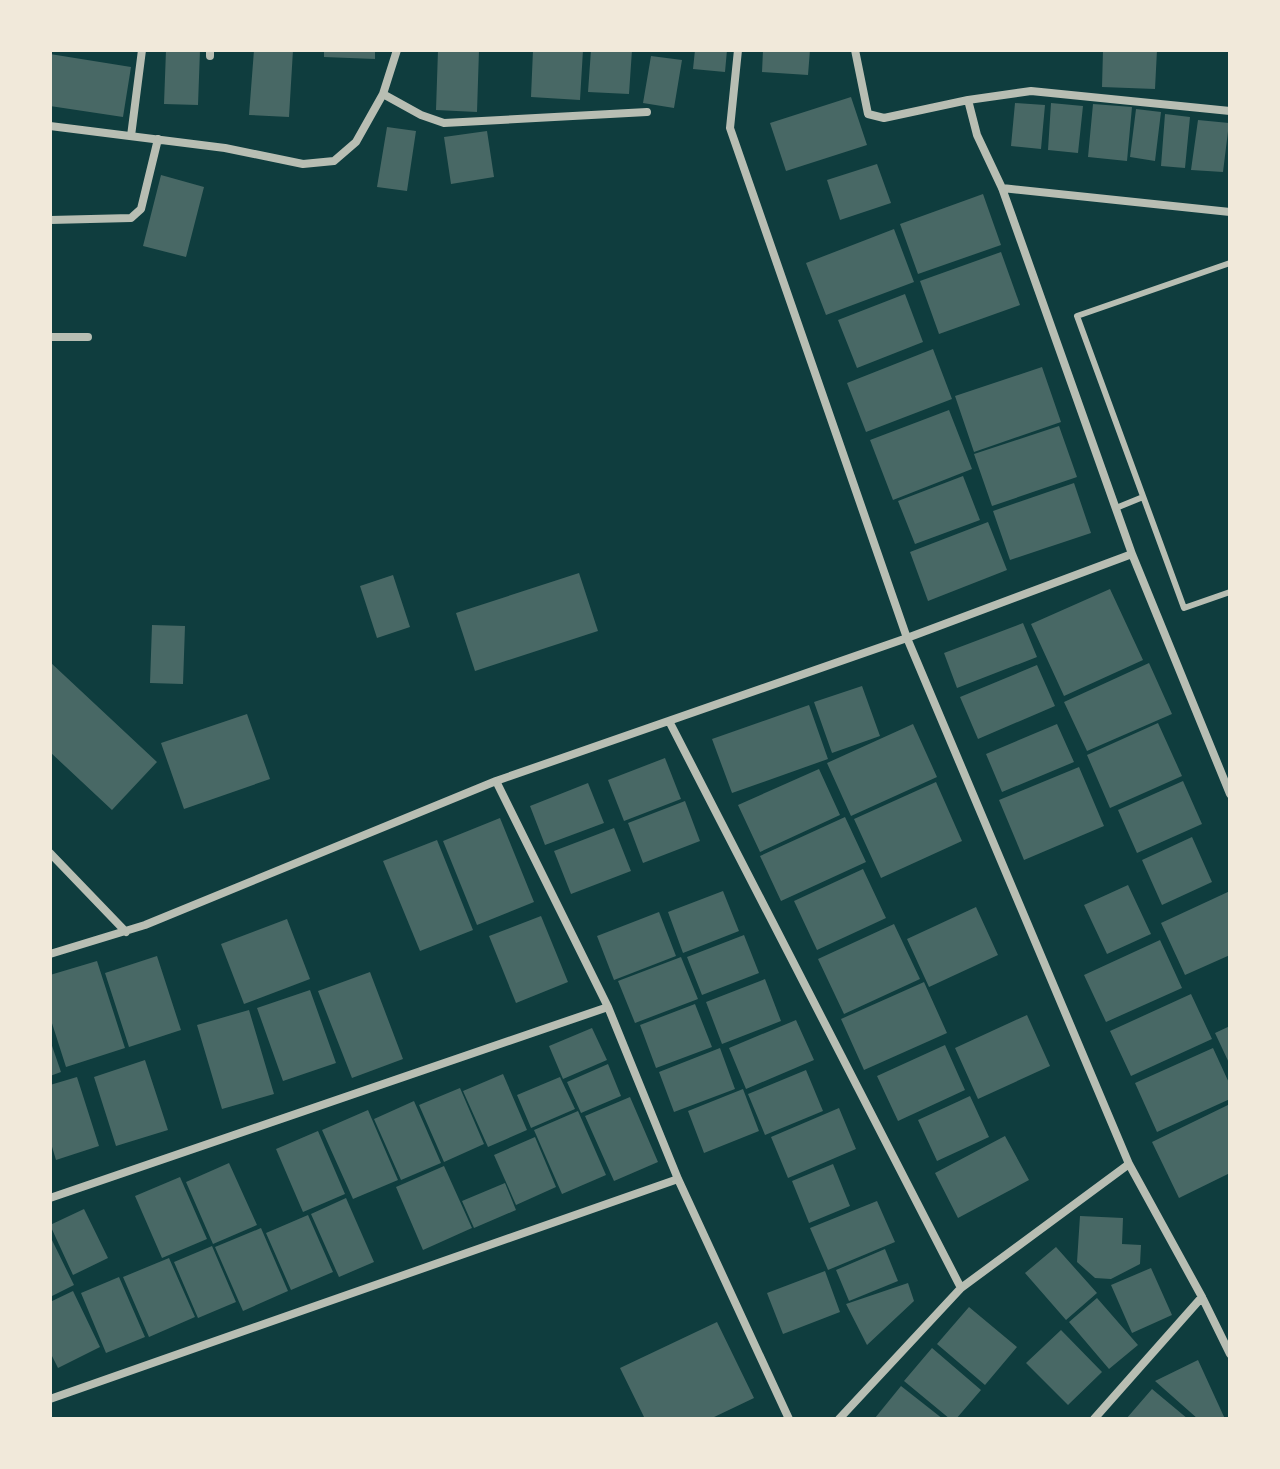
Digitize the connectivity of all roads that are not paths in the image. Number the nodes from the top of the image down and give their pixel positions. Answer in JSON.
{"nodes":[{"id":1,"x":142,"y":50,"type":"edge"},
{"id":2,"x":397,"y":50,"type":"edge"},
{"id":3,"x":738,"y":50,"type":"edge"},
{"id":4,"x":855,"y":50,"type":"edge"},
{"id":5,"x":383,"y":94,"type":"junction"},
{"id":6,"x":968,"y":100,"type":"junction"},
{"id":7,"x":1230,"y":111,"type":"edge"},
{"id":8,"x":647,"y":112,"type":"dead end"},
{"id":9,"x":50,"y":126,"type":"edge"},
{"id":10,"x":131,"y":136,"type":"junction"},
{"id":11,"x":158,"y":139,"type":"junction"},
{"id":12,"x":1002,"y":188,"type":"junction"},
{"id":13,"x":1230,"y":212,"type":"edge"},
{"id":14,"x":50,"y":220,"type":"edge"},
{"id":15,"x":1230,"y":263,"type":"edge"},
{"id":16,"x":50,"y":337,"type":"edge"},
{"id":17,"x":88,"y":337,"type":"dead end"},
{"id":18,"x":1143,"y":497,"type":"junction"},
{"id":19,"x":1116,"y":508,"type":"junction"},
{"id":20,"x":1132,"y":554,"type":"junction"},
{"id":21,"x":1230,"y":592,"type":"edge"},
{"id":22,"x":907,"y":638,"type":"junction"},
{"id":23,"x":669,"y":721,"type":"junction"},
{"id":24,"x":496,"y":781,"type":"junction"},
{"id":25,"x":1230,"y":794,"type":"edge"},
{"id":26,"x":50,"y":853,"type":"edge"},
{"id":27,"x":126,"y":932,"type":"junction"},
{"id":28,"x":50,"y":954,"type":"edge"},
{"id":29,"x":608,"y":1007,"type":"junction"},
{"id":30,"x":1129,"y":1164,"type":"junction"},
{"id":31,"x":678,"y":1179,"type":"junction"},
{"id":32,"x":50,"y":1198,"type":"edge"},
{"id":33,"x":961,"y":1288,"type":"junction"},
{"id":34,"x":1202,"y":1297,"type":"junction"},
{"id":35,"x":1230,"y":1354,"type":"edge"},
{"id":36,"x":50,"y":1399,"type":"edge"},
{"id":37,"x":789,"y":1419,"type":"edge"},
{"id":38,"x":839,"y":1419,"type":"edge"},
{"id":39,"x":1094,"y":1419,"type":"edge"}],
"edges":[{"from":1,"to":10,"type":"street"},
{"from":2,"to":5,"type":"street"},
{"from":3,"to":22,"type":"street"},
{"from":4,"to":6,"type":"street"},
{"from":5,"to":8,"type":"street"},
{"from":5,"to":11,"type":"street"},
{"from":6,"to":7,"type":"street"},
{"from":6,"to":12,"type":"street"},
{"from":9,"to":10,"type":"street"},
{"from":10,"to":11,"type":"street"},
{"from":11,"to":14,"type":"street"},
{"from":12,"to":13,"type":"street"},
{"from":12,"to":19,"type":"street"},
{"from":15,"to":18,"type":"lane"},
{"from":16,"to":17,"type":"street"},
{"from":18,"to":19,"type":"lane"},
{"from":18,"to":21,"type":"lane"},
{"from":19,"to":20,"type":"street"},
{"from":20,"to":22,"type":"street"},
{"from":20,"to":25,"type":"street"},
{"from":22,"to":23,"type":"street"},
{"from":22,"to":30,"type":"street"},
{"from":23,"to":24,"type":"street"},
{"from":23,"to":33,"type":"street"},
{"from":24,"to":27,"type":"street"},
{"from":24,"to":29,"type":"street"},
{"from":26,"to":27,"type":"street"},
{"from":27,"to":28,"type":"street"},
{"from":29,"to":31,"type":"street"},
{"from":29,"to":32,"type":"street"},
{"from":30,"to":33,"type":"street"},
{"from":30,"to":34,"type":"street"},
{"from":31,"to":36,"type":"street"},
{"from":31,"to":37,"type":"street"},
{"from":33,"to":38,"type":"street"},
{"from":34,"to":35,"type":"street"},
{"from":34,"to":39,"type":"street"}]}
